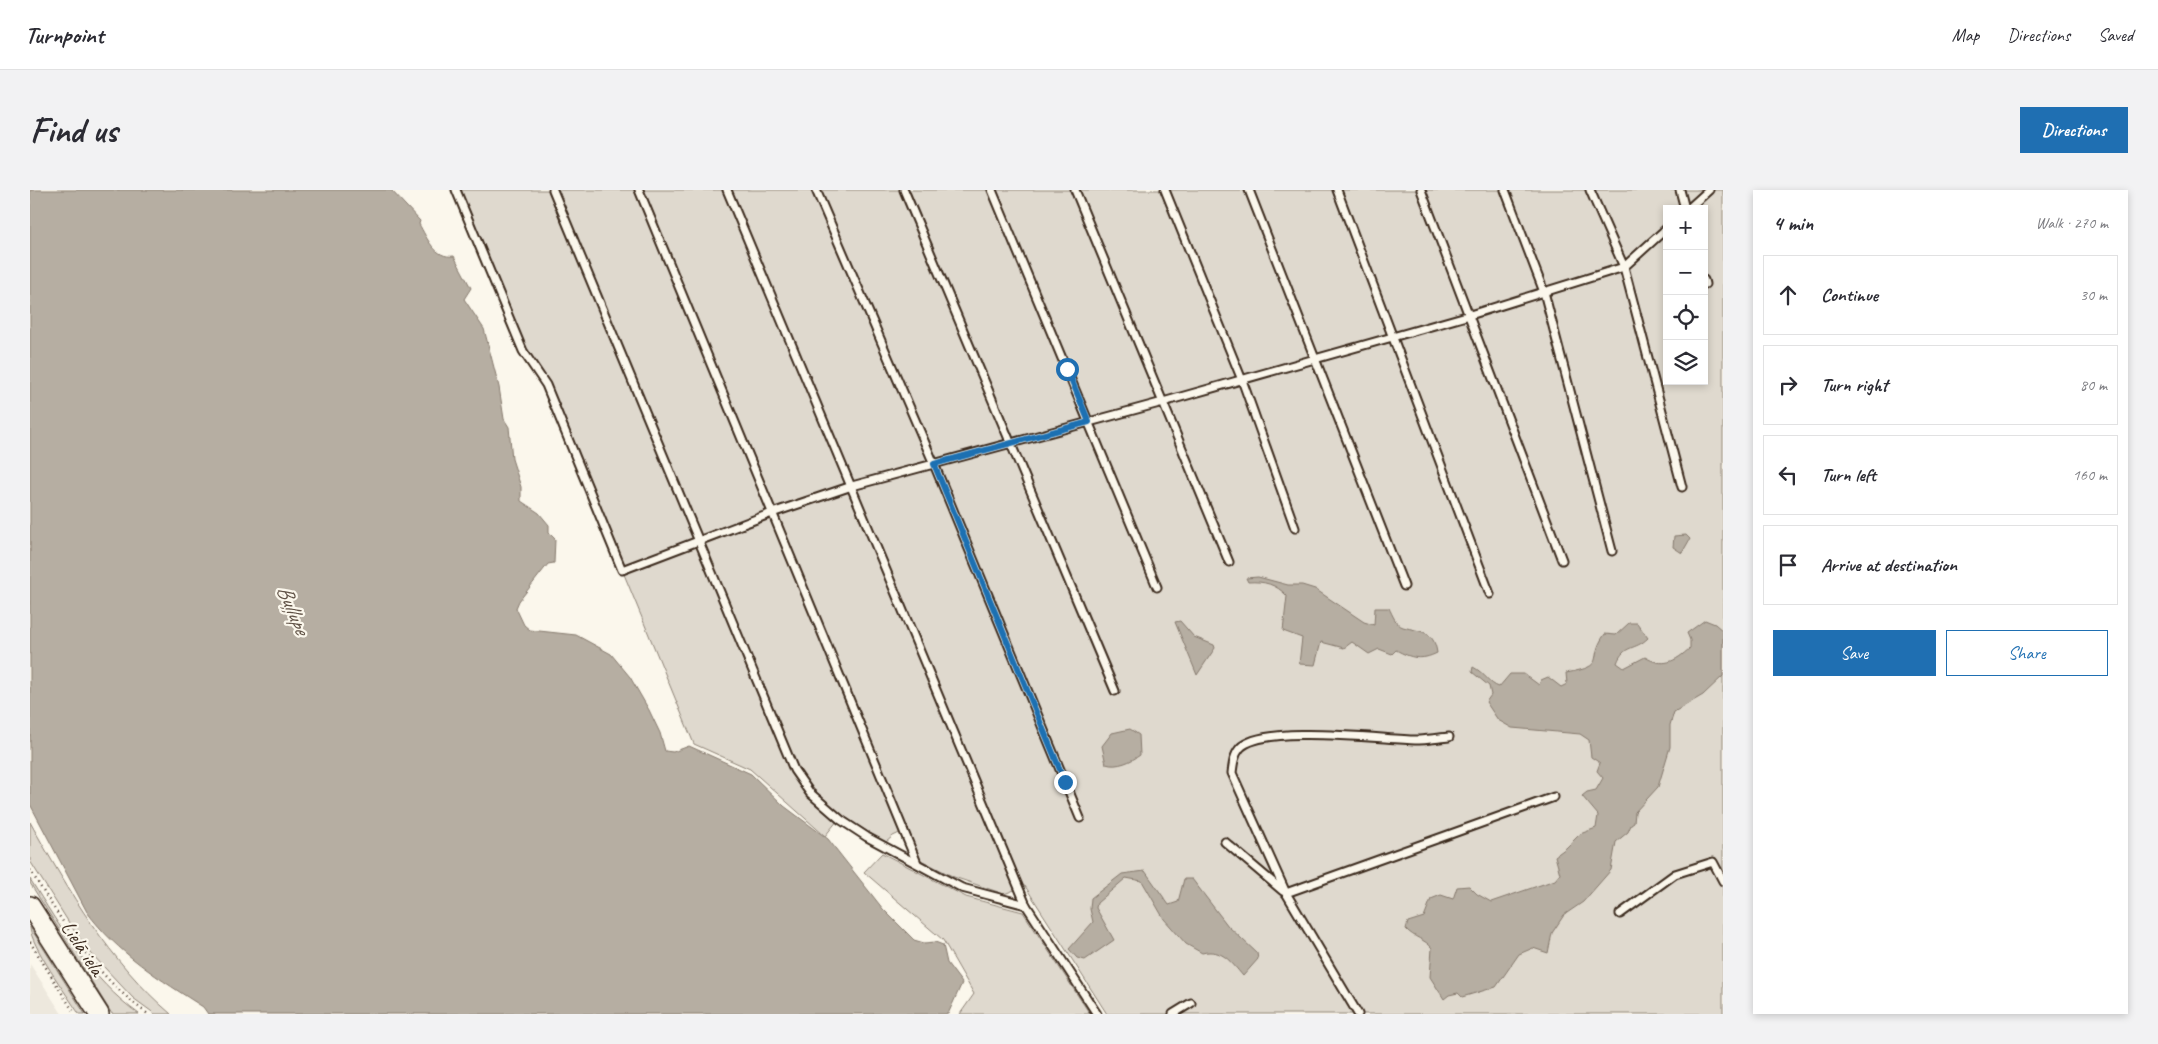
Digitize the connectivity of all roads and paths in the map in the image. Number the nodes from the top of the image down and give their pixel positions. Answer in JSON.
{"nodes":[{"id":1,"x":456,"y":190,"type":"edge"},
{"id":2,"x":553,"y":190,"type":"edge"},
{"id":3,"x":639,"y":190,"type":"edge"},
{"id":4,"x":727,"y":190,"type":"edge"},
{"id":5,"x":816,"y":190,"type":"edge"},
{"id":6,"x":904,"y":190,"type":"edge"},
{"id":7,"x":992,"y":190,"type":"edge"},
{"id":8,"x":1075,"y":190,"type":"edge"},
{"id":9,"x":1165,"y":190,"type":"edge"},
{"id":10,"x":1250,"y":190,"type":"edge"},
{"id":11,"x":1337,"y":190,"type":"edge"},
{"id":12,"x":1421,"y":190,"type":"edge"},
{"id":13,"x":1505,"y":190,"type":"edge"},
{"id":14,"x":1590,"y":190,"type":"edge"},
{"id":15,"x":1680,"y":190,"type":"edge"},
{"id":16,"x":1708,"y":190,"type":"edge"},
{"id":17,"x":1686,"y":205,"type":"edge"},
{"id":18,"x":1691,"y":205,"type":"edge"},
{"id":19,"x":1663,"y":232,"type":"edge"},
{"id":20,"x":1624,"y":268,"type":"junction"},
{"id":21,"x":1544,"y":292,"type":"junction"},
{"id":22,"x":1470,"y":315,"type":"junction"},
{"id":23,"x":1392,"y":337,"type":"junction"},
{"id":24,"x":1316,"y":359,"type":"junction"},
{"id":25,"x":1242,"y":380,"type":"junction"},
{"id":26,"x":1163,"y":402,"type":"junction"},
{"id":27,"x":1089,"y":422,"type":"junction"},
{"id":28,"x":1012,"y":443,"type":"junction"},
{"id":29,"x":934,"y":464,"type":"junction"},
{"id":30,"x":852,"y":486,"type":"junction"},
{"id":31,"x":1682,"y":487,"type":"dead end"},
{"id":32,"x":772,"y":513,"type":"junction"},
{"id":33,"x":1295,"y":528,"type":"dead end"},
{"id":34,"x":698,"y":541,"type":"junction"},
{"id":35,"x":1612,"y":551,"type":"dead end"},
{"id":36,"x":1562,"y":560,"type":"dead end"},
{"id":37,"x":1229,"y":562,"type":"dead end"},
{"id":38,"x":1404,"y":586,"type":"dead end"},
{"id":39,"x":1157,"y":587,"type":"dead end"},
{"id":40,"x":1490,"y":594,"type":"dead end"},
{"id":41,"x":1115,"y":691,"type":"dead end"},
{"id":42,"x":1449,"y":737,"type":"dead end"},
{"id":43,"x":1554,"y":798,"type":"dead end"},
{"id":44,"x":1080,"y":818,"type":"dead end"},
{"id":45,"x":1225,"y":842,"type":"dead end"},
{"id":46,"x":917,"y":863,"type":"junction"},
{"id":47,"x":30,"y":870,"type":"edge"},
{"id":48,"x":1723,"y":881,"type":"edge"},
{"id":49,"x":1286,"y":893,"type":"junction"},
{"id":50,"x":1026,"y":905,"type":"junction"},
{"id":51,"x":30,"y":906,"type":"edge"},
{"id":52,"x":1620,"y":914,"type":"dead end"},
{"id":53,"x":30,"y":942,"type":"edge"},
{"id":54,"x":1191,"y":1004,"type":"dead end"},
{"id":55,"x":75,"y":1014,"type":"edge"},
{"id":56,"x":99,"y":1014,"type":"edge"},
{"id":57,"x":148,"y":1014,"type":"edge"},
{"id":58,"x":1097,"y":1014,"type":"edge"},
{"id":59,"x":1173,"y":1014,"type":"edge"},
{"id":60,"x":1358,"y":1014,"type":"edge"}],
"edges":[{"from":1,"to":34,"type":"lane"},
{"from":2,"to":34,"type":"lane"},
{"from":3,"to":32,"type":"lane"},
{"from":4,"to":30,"type":"lane"},
{"from":5,"to":29,"type":"lane"},
{"from":6,"to":28,"type":"lane"},
{"from":7,"to":27,"type":"lane"},
{"from":8,"to":26,"type":"lane"},
{"from":9,"to":25,"type":"lane"},
{"from":10,"to":24,"type":"lane"},
{"from":11,"to":23,"type":"lane"},
{"from":12,"to":22,"type":"lane"},
{"from":13,"to":21,"type":"lane"},
{"from":14,"to":20,"type":"lane"},
{"from":15,"to":17,"type":"lane"},
{"from":16,"to":18,"type":"lane"},
{"from":19,"to":20,"type":"lane"},
{"from":20,"to":21,"type":"lane"},
{"from":20,"to":31,"type":"lane"},
{"from":21,"to":22,"type":"lane"},
{"from":21,"to":35,"type":"lane"},
{"from":22,"to":23,"type":"lane"},
{"from":22,"to":36,"type":"lane"},
{"from":23,"to":24,"type":"lane"},
{"from":23,"to":40,"type":"lane"},
{"from":24,"to":25,"type":"lane"},
{"from":24,"to":38,"type":"lane"},
{"from":25,"to":26,"type":"lane"},
{"from":25,"to":33,"type":"lane"},
{"from":26,"to":27,"type":"lane"},
{"from":26,"to":37,"type":"lane"},
{"from":27,"to":28,"type":"lane"},
{"from":27,"to":39,"type":"lane"},
{"from":28,"to":29,"type":"lane"},
{"from":28,"to":41,"type":"lane"},
{"from":29,"to":30,"type":"lane"},
{"from":29,"to":44,"type":"lane"},
{"from":30,"to":32,"type":"lane"},
{"from":30,"to":50,"type":"lane"},
{"from":32,"to":34,"type":"lane"},
{"from":32,"to":46,"type":"lane"},
{"from":34,"to":46,"type":"lane"},
{"from":42,"to":49,"type":"lane"},
{"from":43,"to":49,"type":"lane"},
{"from":45,"to":49,"type":"lane"},
{"from":46,"to":50,"type":"lane"},
{"from":47,"to":57,"type":"path"},
{"from":48,"to":52,"type":"lane"},
{"from":49,"to":60,"type":"lane"},
{"from":50,"to":58,"type":"lane"},
{"from":51,"to":56,"type":"main road","name":"Lielā iela"},
{"from":53,"to":55,"type":"path"},
{"from":54,"to":59,"type":"lane"}]}
